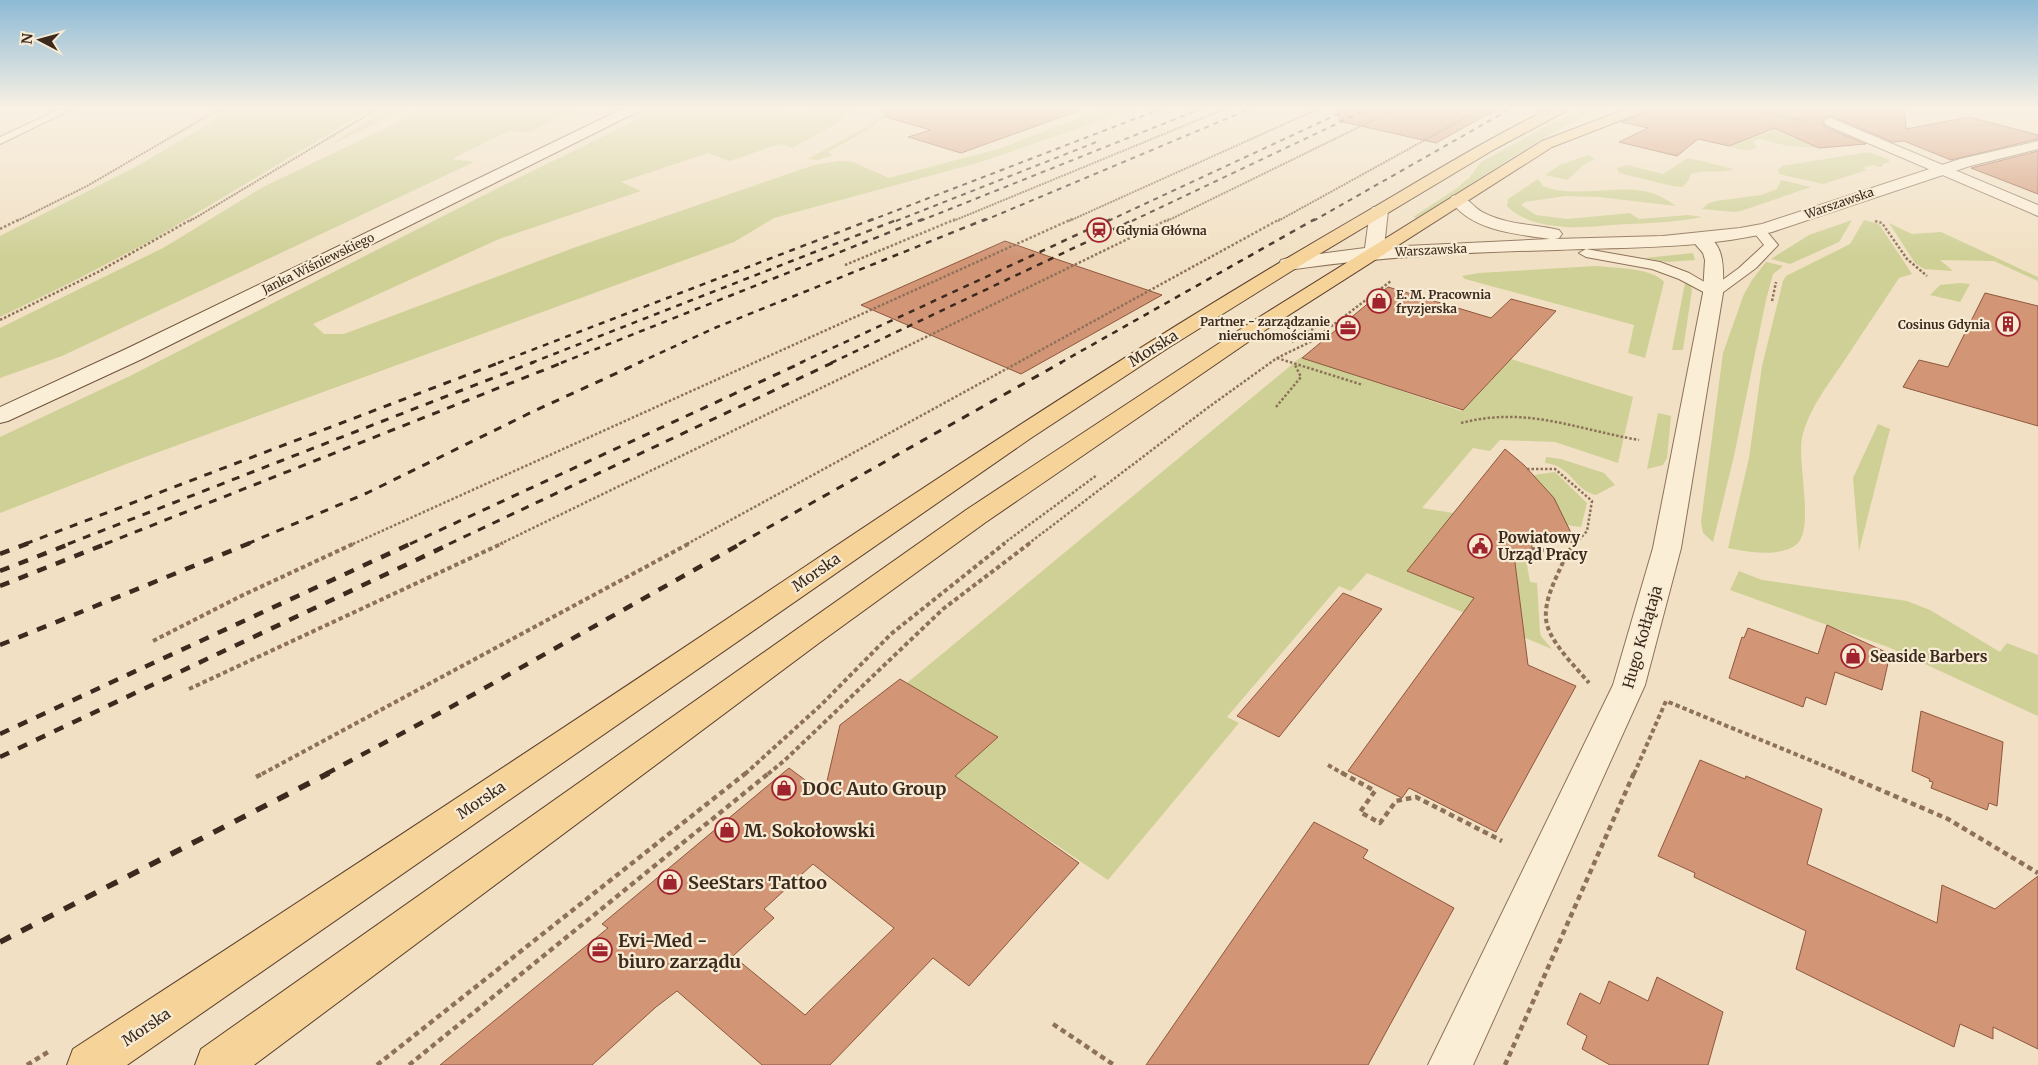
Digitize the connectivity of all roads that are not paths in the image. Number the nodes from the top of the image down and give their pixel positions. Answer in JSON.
{"nodes":[{"id":1,"x":533,"y":158,"type":"edge"},
{"id":2,"x":1471,"y":158,"type":"edge"},
{"id":3,"x":1526,"y":158,"type":"edge"},
{"id":4,"x":1913,"y":158,"type":"edge"},
{"id":5,"x":1983,"y":158,"type":"edge"},
{"id":6,"x":1941,"y":170,"type":"junction"},
{"id":7,"x":1458,"y":200,"type":"junction"},
{"id":8,"x":2038,"y":210,"type":"edge"},
{"id":9,"x":1379,"y":211,"type":"junction"},
{"id":10,"x":1758,"y":230,"type":"junction"},
{"id":11,"x":1700,"y":240,"type":"junction"},
{"id":12,"x":1637,"y":244,"type":"junction"},
{"id":13,"x":1374,"y":253,"type":"junction"},
{"id":14,"x":1586,"y":253,"type":"junction"},
{"id":15,"x":1288,"y":264,"type":"junction"},
{"id":16,"x":1713,"y":292,"type":"junction"},
{"id":17,"x":0,"y":416,"type":"edge"},
{"id":18,"x":89,"y":1065,"type":"edge"},
{"id":19,"x":218,"y":1065,"type":"edge"},
{"id":20,"x":1450,"y":1065,"type":"edge"}],
"edges":[{"from":1,"to":17,"type":"street","name":"Janka Wiśniewskiego"},
{"from":2,"to":9,"type":"main road","name":"Morska"},
{"from":3,"to":7,"type":"main road"},
{"from":4,"to":6,"type":"street"},
{"from":5,"to":6,"type":"street","name":"Warszawska"},
{"from":6,"to":8,"type":"street"},
{"from":6,"to":10,"type":"street","name":"Warszawska"},
{"from":7,"to":12,"type":"street","name":"Warszawska"},
{"from":7,"to":13,"type":"main road"},
{"from":9,"to":13,"type":"street","name":"Warszawska"},
{"from":9,"to":15,"type":"main road","name":"Morska"},
{"from":10,"to":11,"type":"street","name":"Warszawska"},
{"from":10,"to":16,"type":"lane"},
{"from":11,"to":12,"type":"street","name":"Warszawska"},
{"from":11,"to":16,"type":"street","name":"Hugo Kołłątaja"},
{"from":12,"to":13,"type":"street","name":"Warszawska"},
{"from":12,"to":14,"type":"street","name":"Warszawska"},
{"from":13,"to":14,"type":"street","name":"Warszawska"},
{"from":13,"to":15,"type":"street","name":"Warszawska"},
{"from":13,"to":19,"type":"main road"},
{"from":14,"to":16,"type":"lane"},
{"from":15,"to":18,"type":"main road","name":"Morska"},
{"from":16,"to":20,"type":"street","name":"Hugo Kołłątaja"}]}
